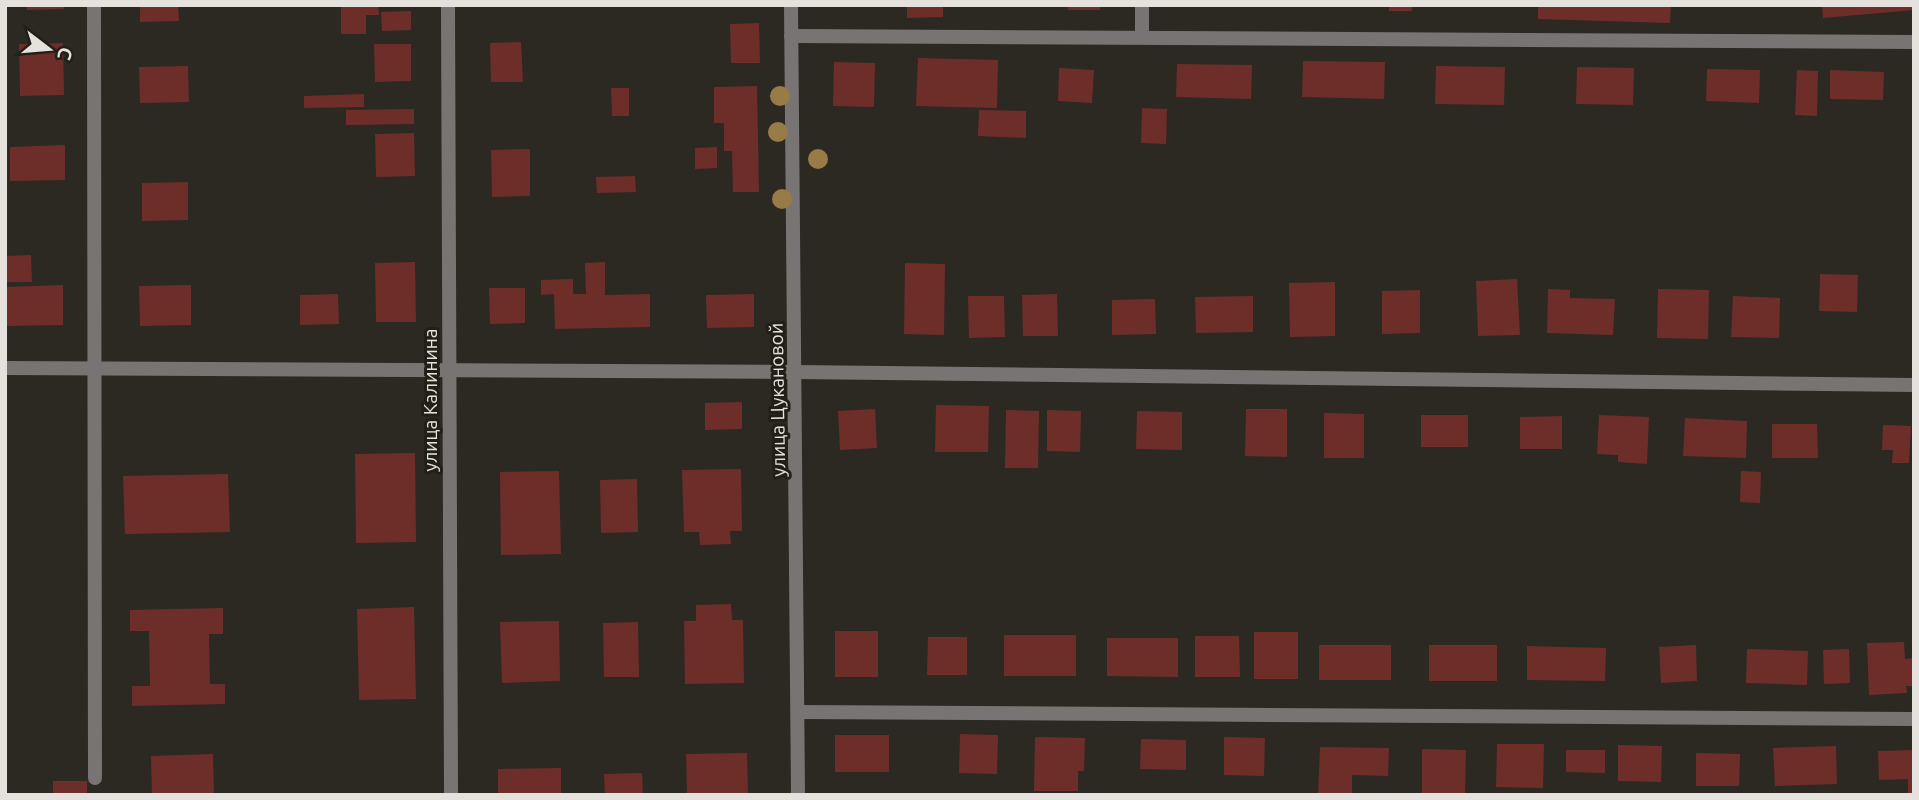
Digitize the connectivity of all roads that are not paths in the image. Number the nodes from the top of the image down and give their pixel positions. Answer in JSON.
{"nodes":[{"id":1,"x":94,"y":5,"type":"edge"},
{"id":2,"x":448,"y":5,"type":"edge"},
{"id":3,"x":791,"y":5,"type":"edge"},
{"id":4,"x":1142,"y":5,"type":"edge"},
{"id":5,"x":792,"y":36,"type":"junction"},
{"id":6,"x":1142,"y":37,"type":"junction"},
{"id":7,"x":1914,"y":42,"type":"edge"},
{"id":8,"x":5,"y":368,"type":"edge"},
{"id":9,"x":93,"y":368,"type":"junction"},
{"id":10,"x":450,"y":370,"type":"junction"},
{"id":11,"x":796,"y":372,"type":"junction"},
{"id":12,"x":1914,"y":385,"type":"edge"},
{"id":13,"x":800,"y":712,"type":"junction"},
{"id":14,"x":1914,"y":719,"type":"edge"},
{"id":15,"x":95,"y":778,"type":"dead end"},
{"id":16,"x":451,"y":795,"type":"edge"},
{"id":17,"x":798,"y":795,"type":"edge"}],
"edges":[{"from":1,"to":9,"type":"street"},
{"from":2,"to":10,"type":"street","name":"улица Калинина"},
{"from":3,"to":5,"type":"street","name":"улица Цукановой"},
{"from":4,"to":6,"type":"street"},
{"from":5,"to":6,"type":"street"},
{"from":5,"to":11,"type":"street","name":"улица Цукановой"},
{"from":6,"to":7,"type":"street"},
{"from":8,"to":9,"type":"street"},
{"from":9,"to":10,"type":"street"},
{"from":9,"to":15,"type":"street"},
{"from":10,"to":11,"type":"street"},
{"from":10,"to":16,"type":"street","name":"улица Калинина"},
{"from":11,"to":12,"type":"street"},
{"from":11,"to":13,"type":"street","name":"улица Цукановой"},
{"from":13,"to":14,"type":"street"},
{"from":13,"to":17,"type":"street","name":"улица Цукановой"}]}
